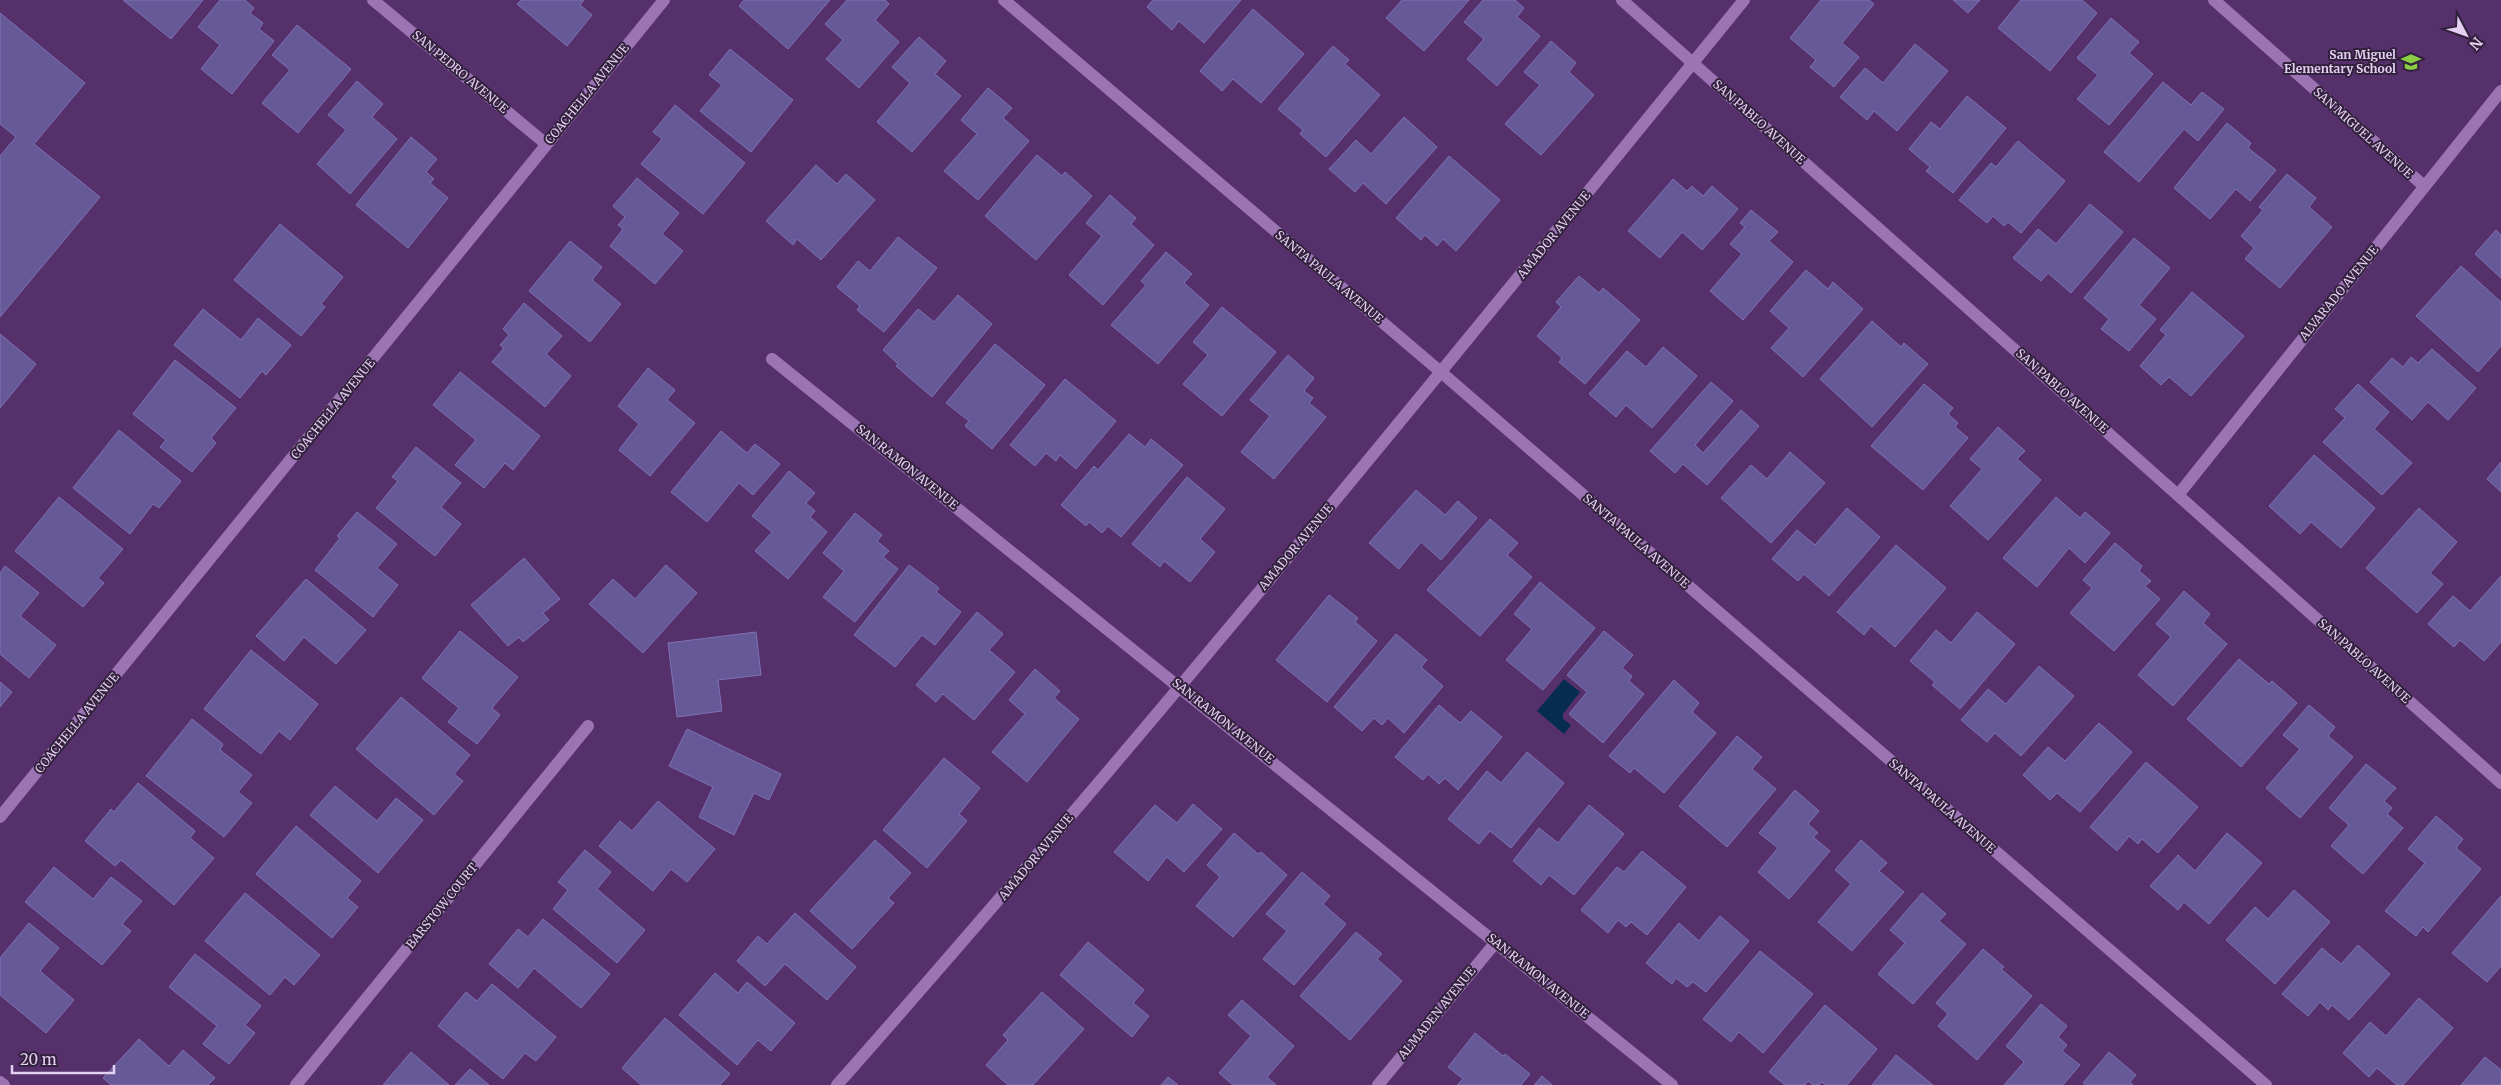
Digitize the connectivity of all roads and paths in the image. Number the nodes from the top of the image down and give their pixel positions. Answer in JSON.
{"nodes":[{"id":1,"x":373,"y":0,"type":"edge"},
{"id":2,"x":664,"y":0,"type":"edge"},
{"id":3,"x":1004,"y":0,"type":"edge"},
{"id":4,"x":1622,"y":0,"type":"edge"},
{"id":5,"x":1744,"y":0,"type":"edge"},
{"id":6,"x":2214,"y":0,"type":"edge"},
{"id":7,"x":1693,"y":63,"type":"junction"},
{"id":8,"x":2501,"y":91,"type":"edge"},
{"id":9,"x":546,"y":144,"type":"junction"},
{"id":10,"x":2424,"y":186,"type":"junction"},
{"id":11,"x":772,"y":359,"type":"dead end"},
{"id":12,"x":1442,"y":373,"type":"junction"},
{"id":13,"x":2178,"y":495,"type":"junction"},
{"id":14,"x":1179,"y":685,"type":"junction"},
{"id":15,"x":588,"y":726,"type":"dead end"},
{"id":16,"x":2501,"y":783,"type":"edge"},
{"id":17,"x":0,"y":817,"type":"edge"},
{"id":18,"x":1496,"y":942,"type":"junction"},
{"id":19,"x":0,"y":1082,"type":"edge"},
{"id":20,"x":4,"y":1085,"type":"edge"},
{"id":21,"x":296,"y":1085,"type":"edge"},
{"id":22,"x":837,"y":1085,"type":"edge"},
{"id":23,"x":1378,"y":1085,"type":"edge"},
{"id":24,"x":1672,"y":1085,"type":"edge"},
{"id":25,"x":2266,"y":1085,"type":"edge"}],
"edges":[{"from":1,"to":9,"type":"street","name":"SAN PEDRO AVENUE"},
{"from":2,"to":9,"type":"street","name":"COACHELLA AVENUE"},
{"from":3,"to":12,"type":"street","name":"SANTA PAULA AVENUE"},
{"from":4,"to":7,"type":"street","name":"SAN PABLO AVENUE"},
{"from":5,"to":7,"type":"street","name":"AMADOR AVENUE"},
{"from":6,"to":10,"type":"street","name":"SAN MIGUEL AVENUE"},
{"from":7,"to":12,"type":"street","name":"AMADOR AVENUE"},
{"from":7,"to":13,"type":"street","name":"SAN PABLO AVENUE"},
{"from":8,"to":10,"type":"street","name":"ALVARADO AVENUE"},
{"from":9,"to":17,"type":"street","name":"COACHELLA AVENUE"},
{"from":10,"to":13,"type":"street","name":"ALVARADO AVENUE"},
{"from":11,"to":14,"type":"street","name":"SAN RAMON AVENUE"},
{"from":12,"to":14,"type":"street","name":"AMADOR AVENUE"},
{"from":12,"to":25,"type":"street","name":"SANTA PAULA AVENUE"},
{"from":13,"to":16,"type":"street","name":"SAN PABLO AVENUE"},
{"from":14,"to":18,"type":"street","name":"SAN RAMON AVENUE"},
{"from":14,"to":22,"type":"street","name":"AMADOR AVENUE"},
{"from":15,"to":21,"type":"street","name":"BARSTOW COURT"},
{"from":18,"to":23,"type":"street","name":"ALMADEN AVENUE"},
{"from":18,"to":24,"type":"street","name":"SAN RAMON AVENUE"},
{"from":19,"to":20,"type":"street"}]}
